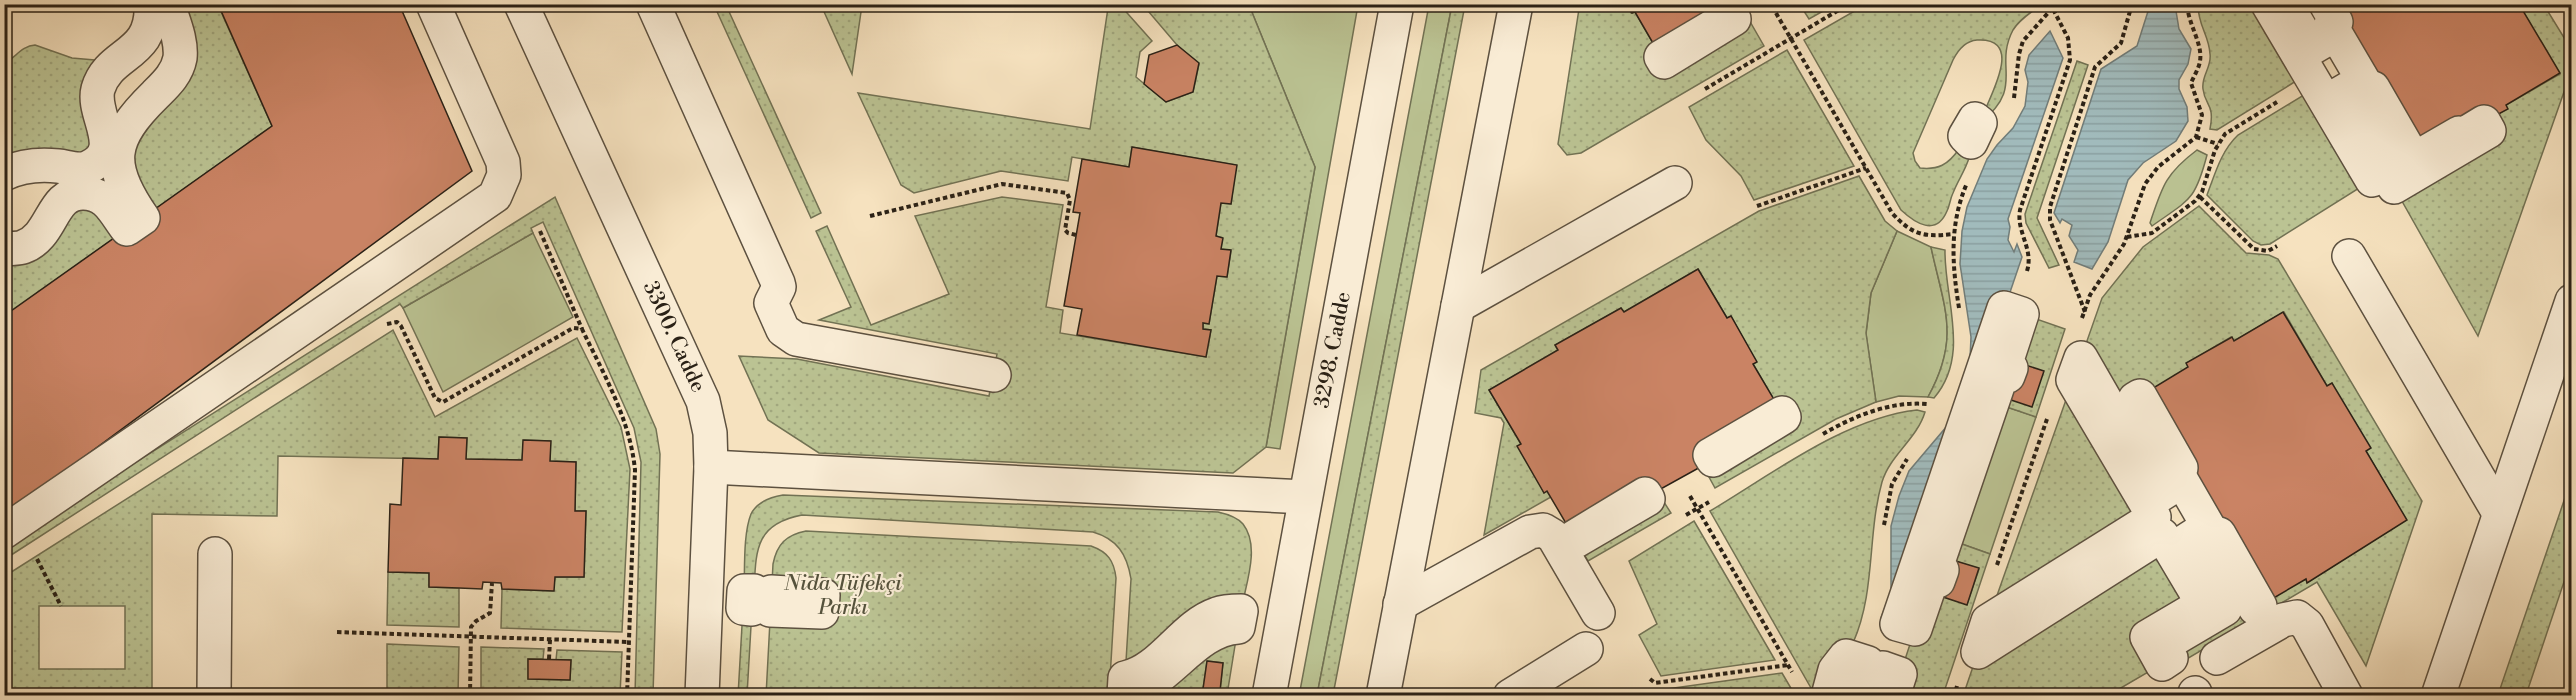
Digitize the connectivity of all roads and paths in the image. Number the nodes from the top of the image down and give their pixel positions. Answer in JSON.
{"nodes":[{"id":1,"x":151,"y":4,"type":"edge"},
{"id":2,"x":168,"y":4,"type":"edge"},
{"id":3,"x":433,"y":4,"type":"edge"},
{"id":4,"x":521,"y":4,"type":"edge"},
{"id":5,"x":652,"y":4,"type":"edge"},
{"id":6,"x":1397,"y":4,"type":"edge"},
{"id":7,"x":1516,"y":4,"type":"edge"},
{"id":8,"x":1771,"y":4,"type":"edge"},
{"id":9,"x":1849,"y":4,"type":"edge"},
{"id":10,"x":2056,"y":4,"type":"edge"},
{"id":11,"x":2133,"y":4,"type":"edge"},
{"id":12,"x":2268,"y":4,"type":"edge"},
{"id":13,"x":2286,"y":4,"type":"edge"},
{"id":14,"x":2319,"y":4,"type":"edge"},
{"id":15,"x":2326,"y":4,"type":"edge"},
{"id":16,"x":1791,"y":39,"type":"junction"},
{"id":17,"x":2312,"y":80,"type":"junction"},
{"id":18,"x":1696,"y":95,"type":"dead end"},
{"id":19,"x":2011,"y":104,"type":"dead end"},
{"id":20,"x":2196,"y":137,"type":"dead end"},
{"id":21,"x":2218,"y":144,"type":"junction"},
{"id":22,"x":1866,"y":168,"type":"junction"},
{"id":23,"x":4,"y":174,"type":"edge"},
{"id":24,"x":1969,"y":179,"type":"dead end"},
{"id":25,"x":1676,"y":183,"type":"dead end"},
{"id":26,"x":2200,"y":197,"type":"junction"},
{"id":27,"x":1757,"y":206,"type":"dead end"},
{"id":28,"x":870,"y":216,"type":"dead end"},
{"id":29,"x":540,"y":231,"type":"dead end"},
{"id":30,"x":1953,"y":234,"type":"junction"},
{"id":31,"x":1076,"y":235,"type":"dead end"},
{"id":32,"x":2127,"y":237,"type":"dead end"},
{"id":33,"x":2277,"y":246,"type":"dead end"},
{"id":34,"x":4,"y":249,"type":"edge"},
{"id":35,"x":2349,"y":256,"type":"dead end"},
{"id":36,"x":2571,"y":301,"type":"edge"},
{"id":37,"x":1458,"y":306,"type":"junction"},
{"id":38,"x":2085,"y":312,"type":"dead end"},
{"id":39,"x":1959,"y":313,"type":"dead end"},
{"id":40,"x":2022,"y":314,"type":"joint"},
{"id":41,"x":380,"y":329,"type":"dead end"},
{"id":42,"x":582,"y":329,"type":"junction"},
{"id":43,"x":2081,"y":358,"type":"joint"},
{"id":44,"x":994,"y":375,"type":"dead end"},
{"id":45,"x":1909,"y":456,"type":"dead end"},
{"id":46,"x":711,"y":467,"type":"junction"},
{"id":47,"x":1686,"y":489,"type":"dead end"},
{"id":48,"x":1305,"y":497,"type":"junction"},
{"id":49,"x":2499,"y":513,"type":"junction"},
{"id":50,"x":4,"y":532,"type":"edge"},
{"id":51,"x":1883,"y":536,"type":"dead end"},
{"id":52,"x":215,"y":554,"type":"dead end"},
{"id":53,"x":35,"y":556,"type":"dead end"},
{"id":54,"x":492,"y":583,"type":"dead end"},
{"id":55,"x":1400,"y":604,"type":"junction"},
{"id":56,"x":61,"y":606,"type":"dead end"},
{"id":57,"x":1598,"y":614,"type":"dead end"},
{"id":58,"x":337,"y":632,"type":"dead end"},
{"id":59,"x":472,"y":637,"type":"junction"},
{"id":60,"x":550,"y":640,"type":"junction"},
{"id":61,"x":629,"y":642,"type":"junction"},
{"id":62,"x":1586,"y":649,"type":"dead end"},
{"id":63,"x":2217,"y":658,"type":"dead end"},
{"id":64,"x":549,"y":659,"type":"dead end"},
{"id":65,"x":1788,"y":665,"type":"junction"},
{"id":66,"x":1794,"y":675,"type":"dead end"},
{"id":67,"x":1650,"y":679,"type":"dead end"},
{"id":68,"x":214,"y":696,"type":"edge"},
{"id":69,"x":470,"y":696,"type":"edge"},
{"id":70,"x":627,"y":696,"type":"edge"},
{"id":71,"x":702,"y":696,"type":"edge"},
{"id":72,"x":1269,"y":696,"type":"edge"},
{"id":73,"x":1383,"y":696,"type":"edge"},
{"id":74,"x":1510,"y":696,"type":"edge"},
{"id":75,"x":1828,"y":696,"type":"edge"},
{"id":76,"x":1857,"y":696,"type":"edge"},
{"id":77,"x":1874,"y":696,"type":"edge"},
{"id":78,"x":1893,"y":696,"type":"edge"},
{"id":79,"x":2346,"y":696,"type":"edge"},
{"id":80,"x":2438,"y":696,"type":"edge"}],
"edges":[{"from":1,"to":23,"type":"street"},
{"from":2,"to":34,"type":"street"},
{"from":3,"to":50,"type":"street"},
{"from":4,"to":46,"type":"street","name":"3300. Cadde"},
{"from":5,"to":44,"type":"street"},
{"from":6,"to":48,"type":"street","name":"3298. Cadde"},
{"from":7,"to":37,"type":"street"},
{"from":8,"to":16,"type":"path"},
{"from":9,"to":16,"type":"path"},
{"from":10,"to":19,"type":"path"},
{"from":11,"to":38,"type":"path"},
{"from":12,"to":17,"type":"street"},
{"from":13,"to":17,"type":"street"},
{"from":14,"to":15,"type":"street"},
{"from":16,"to":18,"type":"path"},
{"from":16,"to":22,"type":"path"},
{"from":17,"to":21,"type":"path"},
{"from":20,"to":21,"type":"path"},
{"from":21,"to":26,"type":"path"},
{"from":22,"to":27,"type":"path"},
{"from":22,"to":30,"type":"path"},
{"from":24,"to":30,"type":"path"},
{"from":25,"to":37,"type":"street"},
{"from":26,"to":32,"type":"path"},
{"from":26,"to":33,"type":"path"},
{"from":28,"to":31,"type":"path"},
{"from":29,"to":42,"type":"path"},
{"from":30,"to":39,"type":"path"},
{"from":35,"to":49,"type":"street"},
{"from":36,"to":49,"type":"street"},
{"from":37,"to":55,"type":"street"},
{"from":40,"to":40,"type":"street"},
{"from":41,"to":42,"type":"path"},
{"from":42,"to":61,"type":"path"},
{"from":43,"to":43,"type":"street"},
{"from":45,"to":51,"type":"path"},
{"from":46,"to":48,"type":"street"},
{"from":46,"to":71,"type":"street","name":"3300. Cadde"},
{"from":47,"to":65,"type":"path"},
{"from":48,"to":72,"type":"street","name":"3298. Cadde"},
{"from":49,"to":80,"type":"street"},
{"from":52,"to":68,"type":"street"},
{"from":53,"to":56,"type":"path"},
{"from":54,"to":59,"type":"path"},
{"from":55,"to":57,"type":"street"},
{"from":55,"to":73,"type":"street"},
{"from":58,"to":59,"type":"path"},
{"from":59,"to":60,"type":"path"},
{"from":59,"to":69,"type":"path"},
{"from":60,"to":61,"type":"path"},
{"from":60,"to":64,"type":"path"},
{"from":61,"to":70,"type":"path"},
{"from":62,"to":74,"type":"street"},
{"from":63,"to":79,"type":"street"},
{"from":65,"to":66,"type":"path"},
{"from":65,"to":67,"type":"path"},
{"from":75,"to":76,"type":"street"},
{"from":77,"to":78,"type":"street"}]}
